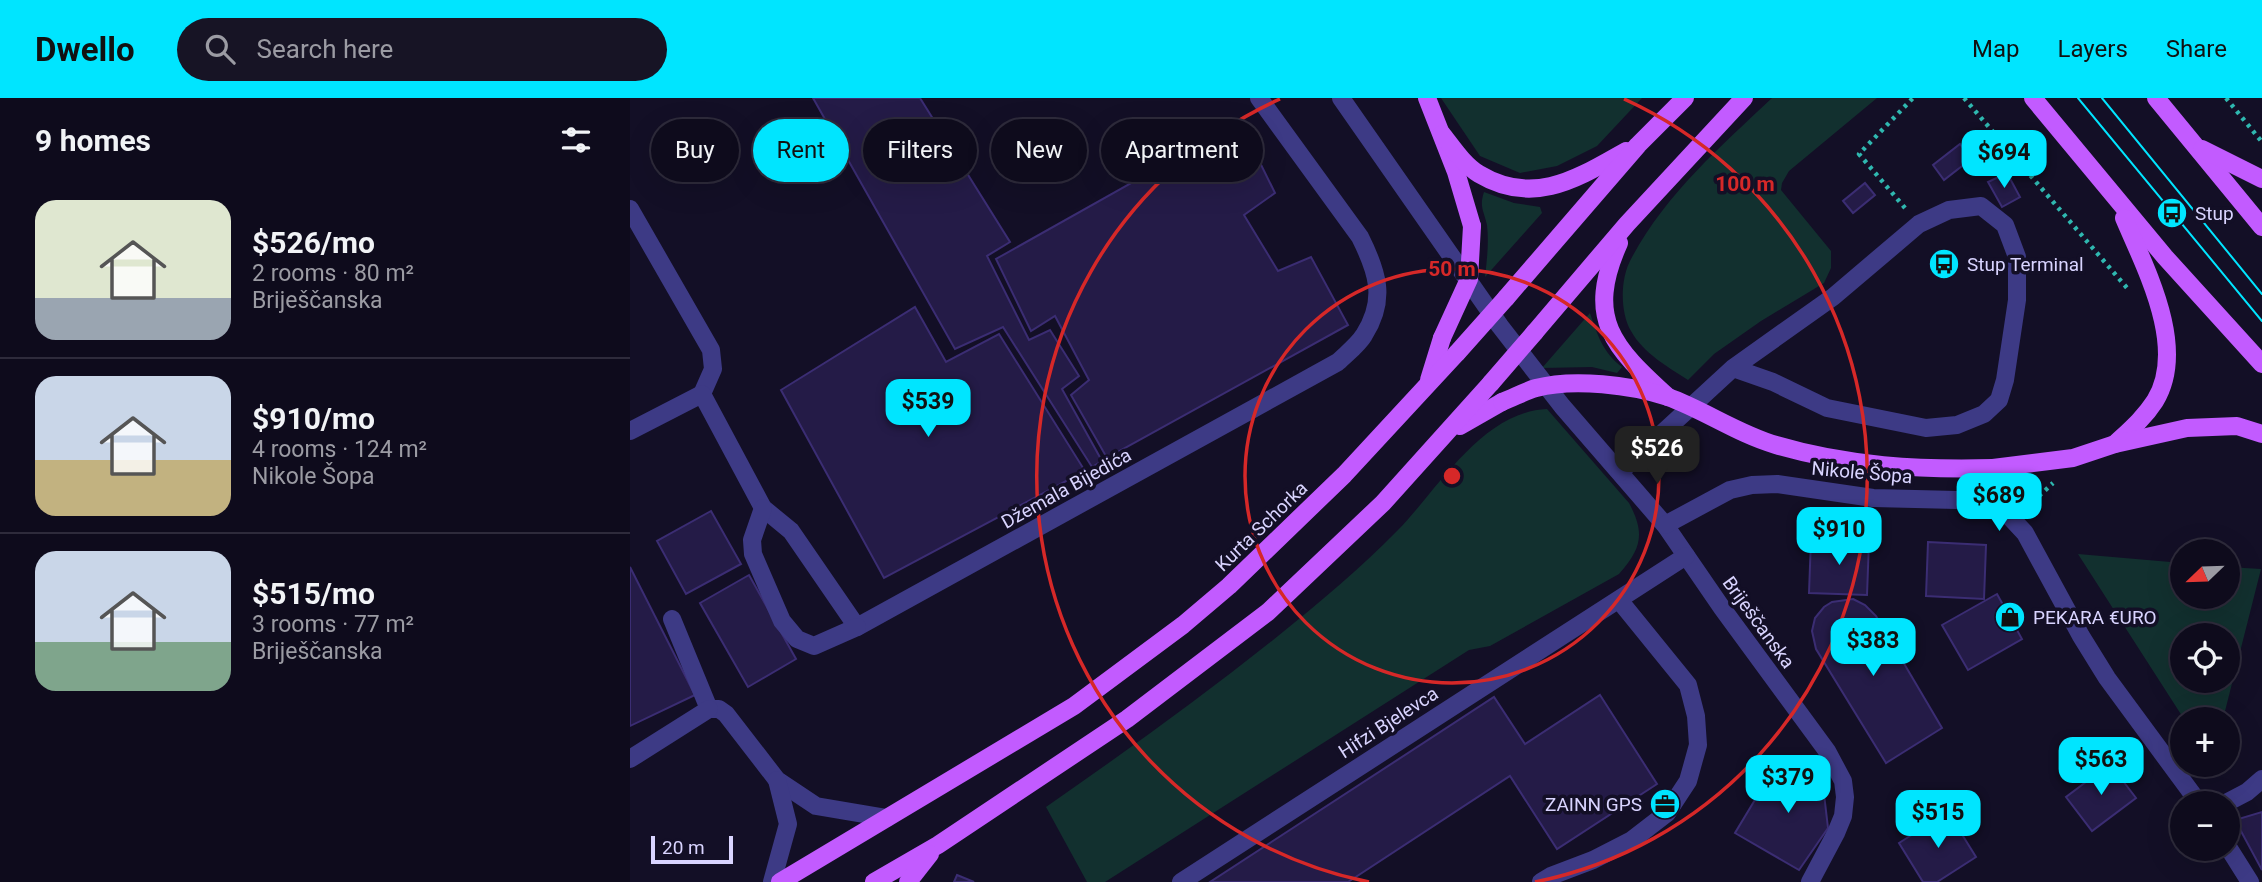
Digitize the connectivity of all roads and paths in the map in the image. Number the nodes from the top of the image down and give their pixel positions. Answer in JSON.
{"nodes":[{"id":1,"x":1259,"y":98,"type":"edge"},
{"id":2,"x":1341,"y":98,"type":"edge"},
{"id":3,"x":1427,"y":98,"type":"edge"},
{"id":4,"x":1685,"y":98,"type":"edge"},
{"id":5,"x":1744,"y":98,"type":"edge"},
{"id":6,"x":1913,"y":98,"type":"edge"},
{"id":7,"x":1964,"y":98,"type":"edge"},
{"id":8,"x":2033,"y":98,"type":"edge"},
{"id":9,"x":2156,"y":98,"type":"edge"},
{"id":10,"x":2226,"y":98,"type":"edge"},
{"id":11,"x":1442,"y":134,"type":"junction"},
{"id":12,"x":2262,"y":142,"type":"edge"},
{"id":13,"x":1638,"y":145,"type":"junction"},
{"id":14,"x":2195,"y":146,"type":"junction"},
{"id":15,"x":2262,"y":179,"type":"edge"},
{"id":16,"x":2116,"y":199,"type":"junction"},
{"id":17,"x":630,"y":209,"type":"edge"},
{"id":18,"x":1627,"y":224,"type":"junction"},
{"id":19,"x":1919,"y":224,"type":"junction"},
{"id":20,"x":2262,"y":228,"type":"edge"},
{"id":21,"x":2131,"y":295,"type":"dead end"},
{"id":22,"x":2262,"y":364,"type":"edge"},
{"id":23,"x":1733,"y":368,"type":"junction"},
{"id":24,"x":1427,"y":387,"type":"junction"},
{"id":25,"x":702,"y":394,"type":"junction"},
{"id":26,"x":1668,"y":397,"type":"junction"},
{"id":27,"x":630,"y":431,"type":"edge"},
{"id":28,"x":1447,"y":433,"type":"junction"},
{"id":29,"x":2262,"y":434,"type":"edge"},
{"id":30,"x":2115,"y":444,"type":"junction"},
{"id":31,"x":2052,"y":461,"type":"junction"},
{"id":32,"x":1620,"y":472,"type":"junction"},
{"id":33,"x":763,"y":508,"type":"junction"},
{"id":34,"x":2031,"y":516,"type":"dead end"},
{"id":35,"x":1665,"y":525,"type":"junction"},
{"id":36,"x":1686,"y":556,"type":"junction"},
{"id":37,"x":1619,"y":600,"type":"junction"},
{"id":38,"x":673,"y":620,"type":"dead end"},
{"id":39,"x":857,"y":627,"type":"junction"},
{"id":40,"x":709,"y":709,"type":"junction"},
{"id":41,"x":630,"y":759,"type":"edge"},
{"id":42,"x":2262,"y":779,"type":"edge"},
{"id":43,"x":777,"y":780,"type":"junction"},
{"id":44,"x":2190,"y":791,"type":"edge"},
{"id":45,"x":2240,"y":796,"type":"edge"},
{"id":46,"x":887,"y":818,"type":"junction"},
{"id":47,"x":938,"y":845,"type":"junction"},
{"id":48,"x":2237,"y":861,"type":"edge"},
{"id":49,"x":772,"y":882,"type":"edge"},
{"id":50,"x":780,"y":882,"type":"edge"},
{"id":51,"x":874,"y":882,"type":"edge"},
{"id":52,"x":908,"y":882,"type":"edge"},
{"id":53,"x":1181,"y":882,"type":"edge"},
{"id":54,"x":1541,"y":882,"type":"edge"},
{"id":55,"x":1810,"y":882,"type":"edge"},
{"id":56,"x":2250,"y":882,"type":"edge"}],
"edges":[{"from":1,"to":39,"type":"street","name":"Džemala Bijedića"},
{"from":2,"to":32,"type":"street"},
{"from":3,"to":11,"type":"main road"},
{"from":4,"to":13,"type":"main road","name":"Kurta Schorka"},
{"from":5,"to":18,"type":"main road"},
{"from":6,"to":19,"type":"path"},
{"from":7,"to":21,"type":"path"},
{"from":8,"to":16,"type":"main road"},
{"from":9,"to":14,"type":"main road"},
{"from":10,"to":12,"type":"path"},
{"from":11,"to":13,"type":"main road"},
{"from":11,"to":24,"type":"main road","bridge":true},
{"from":13,"to":24,"type":"main road","name":"Kurta Schorka","bridge":true},
{"from":14,"to":15,"type":"main road"},
{"from":14,"to":20,"type":"main road"},
{"from":16,"to":22,"type":"main road"},
{"from":16,"to":30,"type":"main road"},
{"from":17,"to":25,"type":"street"},
{"from":18,"to":26,"type":"main road"},
{"from":18,"to":28,"type":"main road","bridge":true},
{"from":19,"to":23,"type":"street"},
{"from":19,"to":23,"type":"street"},
{"from":23,"to":32,"type":"street"},
{"from":24,"to":46,"type":"main road","name":"Kurta Schorka"},
{"from":25,"to":27,"type":"street"},
{"from":25,"to":33,"type":"street"},
{"from":26,"to":28,"type":"main road","bridge":true},
{"from":26,"to":31,"type":"main road","bridge":true},
{"from":28,"to":47,"type":"main road"},
{"from":29,"to":30,"type":"main road"},
{"from":30,"to":31,"type":"main road"},
{"from":31,"to":34,"type":"path"},
{"from":32,"to":35,"type":"street","name":"Briješčanska"},
{"from":33,"to":39,"type":"street"},
{"from":33,"to":39,"type":"street","name":"Džemala Bijedića"},
{"from":35,"to":36,"type":"street","name":"Briješčanska"},
{"from":35,"to":44,"type":"street","name":"Nikole Šopa"},
{"from":36,"to":37,"type":"street","name":"Hifzi Bjelevca"},
{"from":36,"to":55,"type":"street","name":"Briješčanska"},
{"from":37,"to":53,"type":"street","name":"Hifzi Bjelevca"},
{"from":37,"to":54,"type":"street"},
{"from":38,"to":40,"type":"street"},
{"from":40,"to":41,"type":"street"},
{"from":40,"to":43,"type":"street"},
{"from":42,"to":45,"type":"street"},
{"from":43,"to":46,"type":"street"},
{"from":43,"to":49,"type":"street"},
{"from":46,"to":50,"type":"main road","name":"Kurta Schorka"},
{"from":47,"to":51,"type":"main road"},
{"from":47,"to":52,"type":"main road"},
{"from":48,"to":56,"type":"street"}]}
